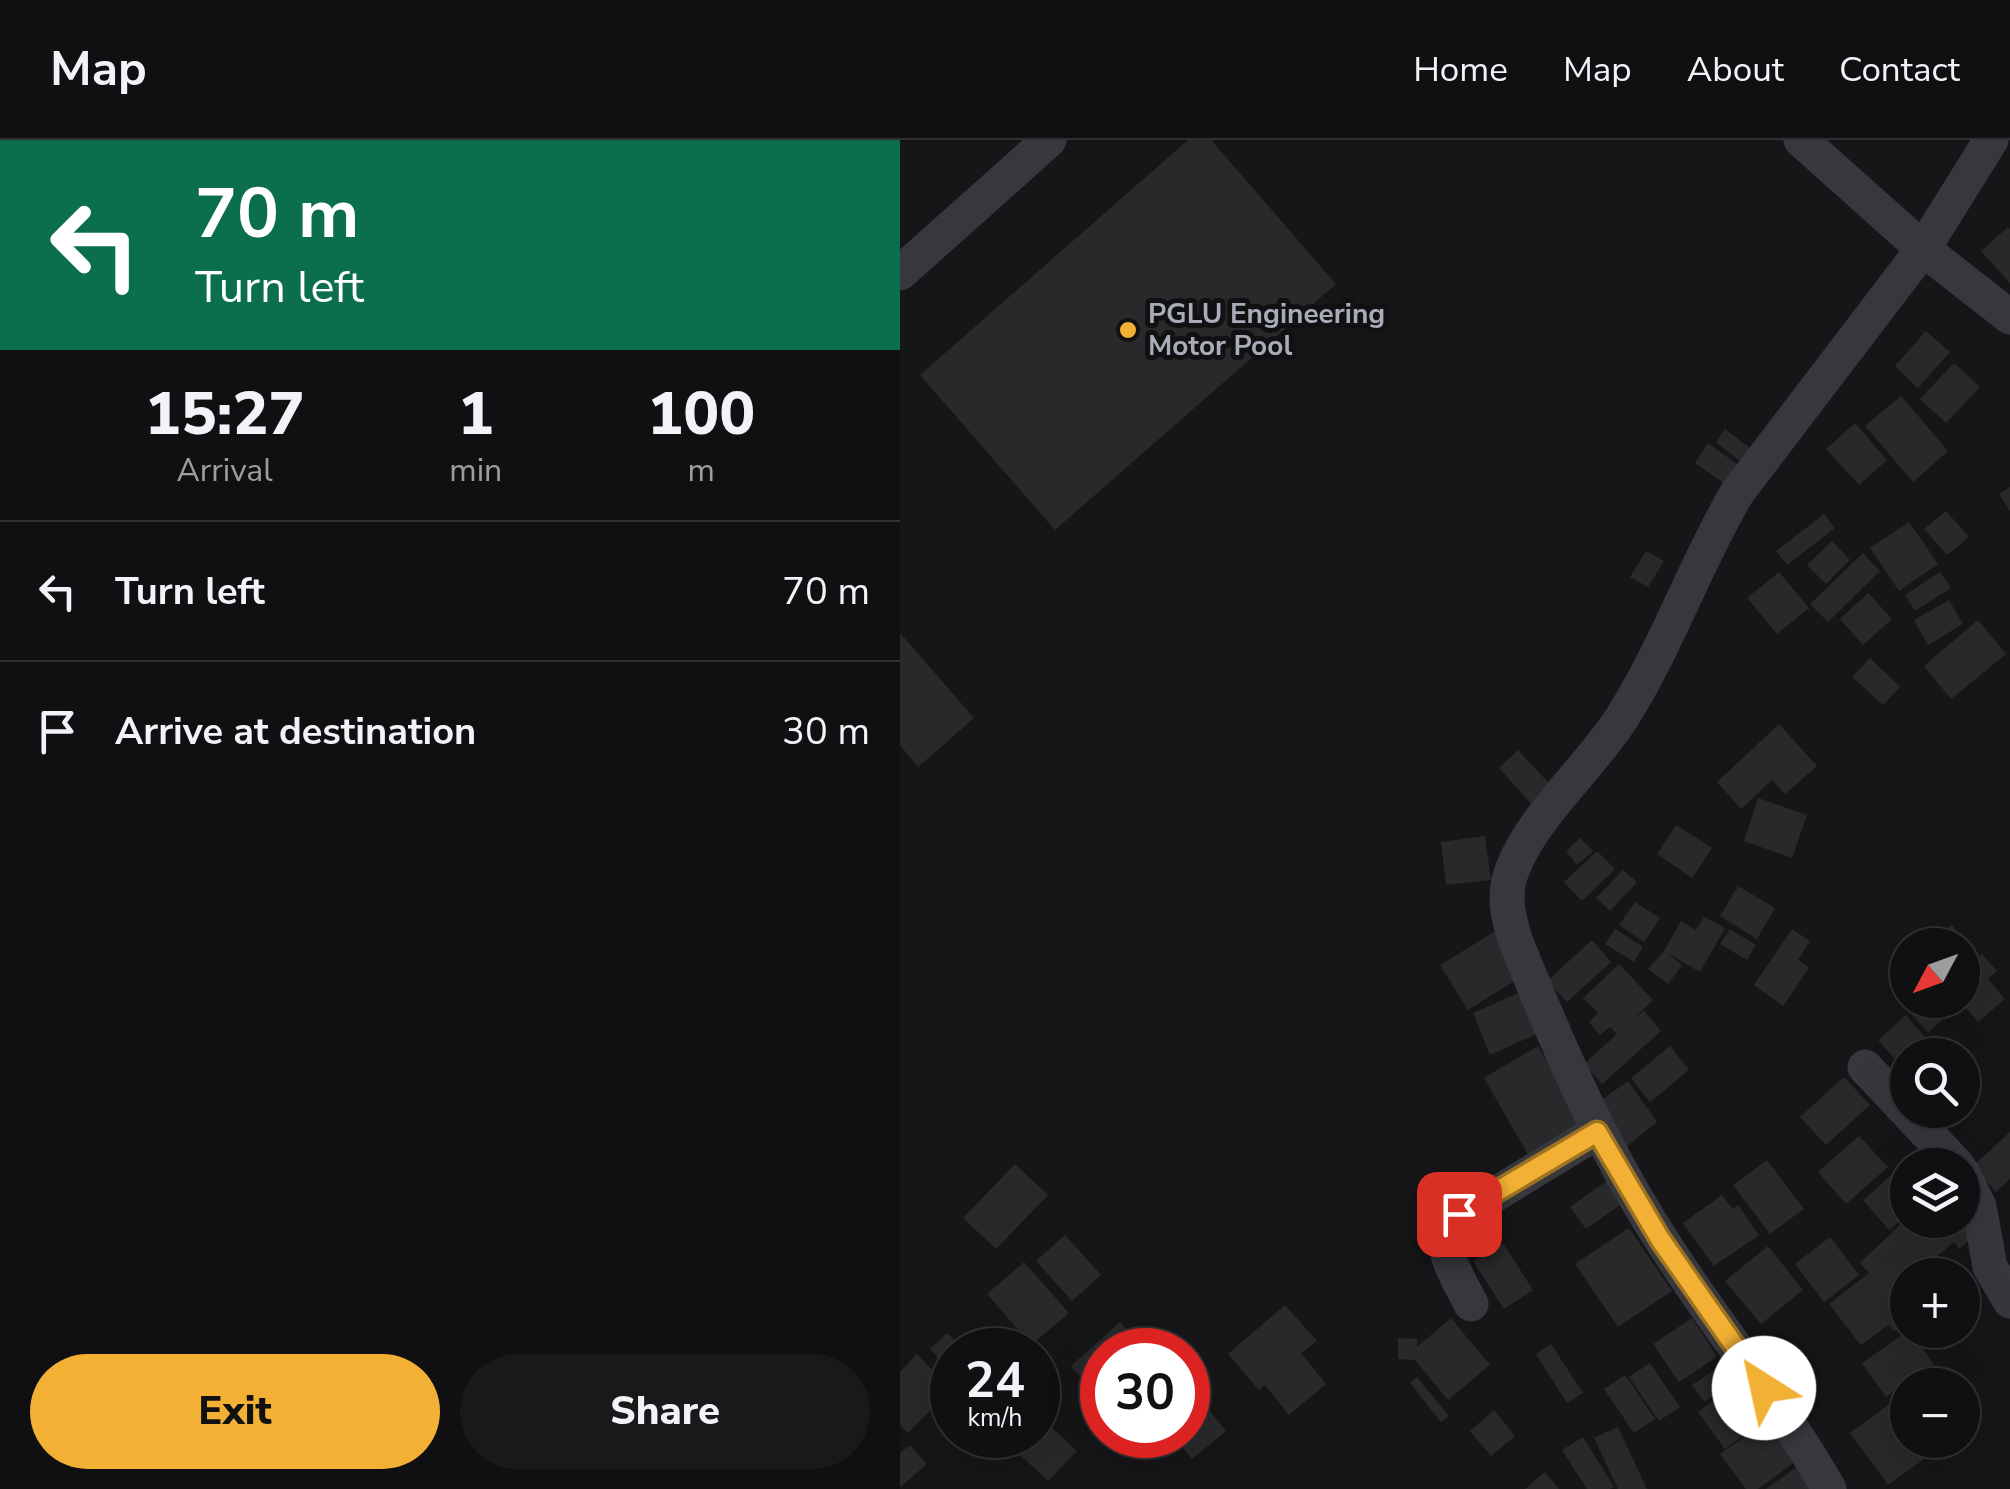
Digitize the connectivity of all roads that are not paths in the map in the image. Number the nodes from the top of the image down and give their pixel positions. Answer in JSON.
{"nodes":[{"id":1,"x":1049,"y":140,"type":"edge"},
{"id":2,"x":1801,"y":140,"type":"edge"},
{"id":3,"x":1991,"y":140,"type":"edge"},
{"id":4,"x":1923,"y":250,"type":"junction"},
{"id":5,"x":900,"y":273,"type":"edge"},
{"id":6,"x":2010,"y":317,"type":"edge"},
{"id":7,"x":1866,"y":1067,"type":"dead end"},
{"id":8,"x":1597,"y":1132,"type":"junction"},
{"id":9,"x":1941,"y":1148,"type":"edge"},
{"id":10,"x":1980,"y":1206,"type":"edge"},
{"id":11,"x":2010,"y":1301,"type":"edge"},
{"id":12,"x":1471,"y":1304,"type":"dead end"},
{"id":13,"x":1829,"y":1489,"type":"edge"}],
"edges":[{"from":1,"to":5,"type":"street"},
{"from":2,"to":4,"type":"street"},
{"from":3,"to":4,"type":"street"},
{"from":4,"to":6,"type":"street"},
{"from":4,"to":8,"type":"street"},
{"from":7,"to":9,"type":"street"},
{"from":8,"to":12,"type":"street"},
{"from":8,"to":13,"type":"street"},
{"from":10,"to":11,"type":"street"}]}
